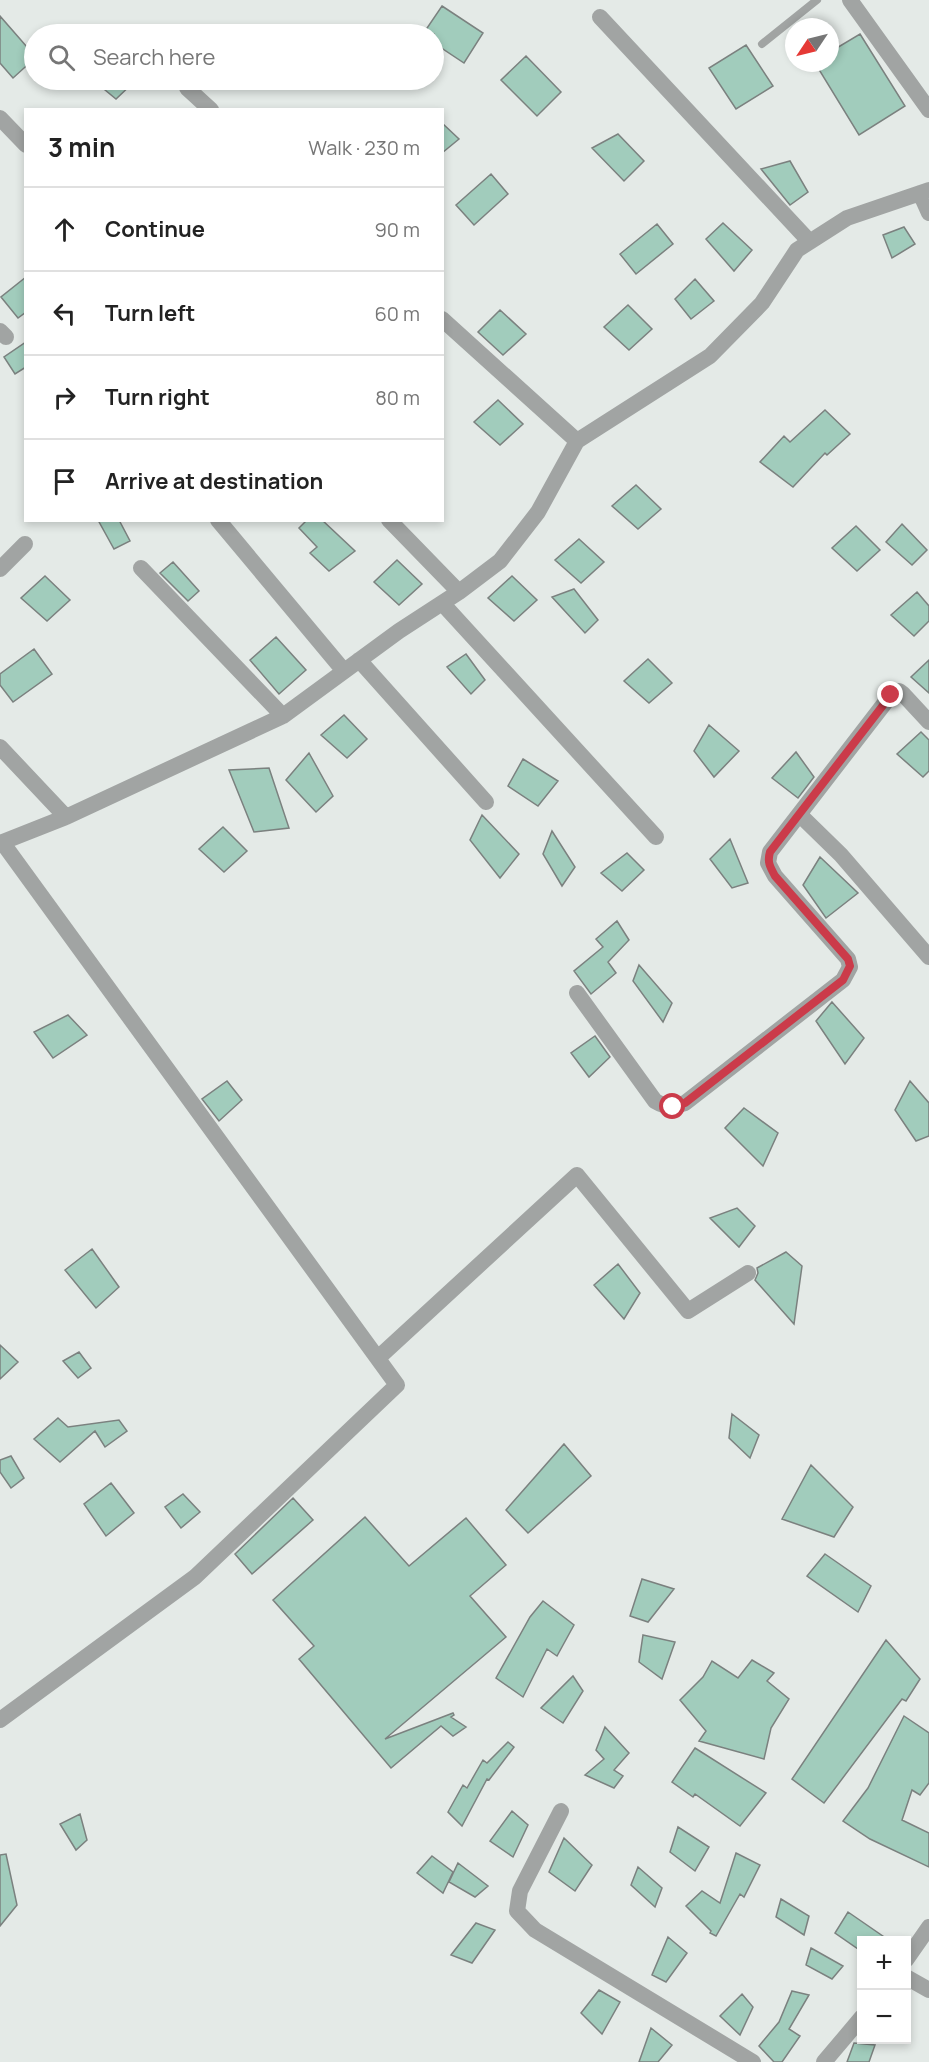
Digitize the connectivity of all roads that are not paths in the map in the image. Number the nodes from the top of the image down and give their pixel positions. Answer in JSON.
{"nodes":[{"id":1,"x":817,"y":0,"type":"edge"},
{"id":2,"x":850,"y":0,"type":"edge"},
{"id":3,"x":600,"y":17,"type":"dead end"},
{"id":4,"x":762,"y":44,"type":"dead end"},
{"id":5,"x":189,"y":90,"type":"edge"},
{"id":6,"x":209,"y":108,"type":"edge"},
{"id":7,"x":929,"y":110,"type":"edge"},
{"id":8,"x":0,"y":118,"type":"edge"},
{"id":9,"x":24,"y":143,"type":"edge"},
{"id":10,"x":924,"y":191,"type":"edge"},
{"id":11,"x":929,"y":213,"type":"edge"},
{"id":12,"x":810,"y":242,"type":"junction"},
{"id":13,"x":444,"y":321,"type":"edge"},
{"id":14,"x":577,"y":441,"type":"junction"},
{"id":15,"x":220,"y":522,"type":"edge"},
{"id":16,"x":391,"y":522,"type":"edge"},
{"id":17,"x":26,"y":544,"type":"dead end"},
{"id":18,"x":141,"y":568,"type":"dead end"},
{"id":19,"x":0,"y":569,"type":"edge"},
{"id":20,"x":459,"y":592,"type":"junction"},
{"id":21,"x":442,"y":603,"type":"junction"},
{"id":22,"x":359,"y":660,"type":"junction"},
{"id":23,"x":344,"y":671,"type":"junction"},
{"id":24,"x":284,"y":716,"type":"junction"},
{"id":25,"x":929,"y":722,"type":"edge"},
{"id":26,"x":0,"y":747,"type":"edge"},
{"id":27,"x":486,"y":802,"type":"dead end"},
{"id":28,"x":800,"y":815,"type":"junction"},
{"id":29,"x":66,"y":817,"type":"junction"},
{"id":30,"x":656,"y":837,"type":"dead end"},
{"id":31,"x":1,"y":843,"type":"edge"},
{"id":32,"x":929,"y":957,"type":"edge"},
{"id":33,"x":577,"y":993,"type":"dead end"},
{"id":34,"x":748,"y":1273,"type":"dead end"},
{"id":35,"x":378,"y":1358,"type":"junction"},
{"id":36,"x":0,"y":1720,"type":"edge"},
{"id":37,"x":561,"y":1811,"type":"dead end"},
{"id":38,"x":929,"y":1927,"type":"edge"},
{"id":39,"x":911,"y":1953,"type":"edge"},
{"id":40,"x":911,"y":1980,"type":"edge"},
{"id":41,"x":929,"y":1990,"type":"edge"},
{"id":42,"x":857,"y":2022,"type":"edge"},
{"id":43,"x":753,"y":2062,"type":"edge"},
{"id":44,"x":824,"y":2062,"type":"edge"}],
"edges":[{"from":1,"to":4,"type":"lane"},
{"from":2,"to":7,"type":"street"},
{"from":3,"to":12,"type":"street"},
{"from":5,"to":6,"type":"street"},
{"from":8,"to":9,"type":"street"},
{"from":10,"to":11,"type":"street"},
{"from":10,"to":12,"type":"street"},
{"from":12,"to":14,"type":"street"},
{"from":13,"to":14,"type":"street"},
{"from":14,"to":20,"type":"street"},
{"from":15,"to":23,"type":"street"},
{"from":16,"to":20,"type":"street"},
{"from":17,"to":19,"type":"street"},
{"from":18,"to":24,"type":"street"},
{"from":20,"to":21,"type":"street"},
{"from":21,"to":22,"type":"street"},
{"from":21,"to":30,"type":"street"},
{"from":22,"to":23,"type":"street"},
{"from":22,"to":27,"type":"street"},
{"from":23,"to":24,"type":"street"},
{"from":24,"to":29,"type":"street"},
{"from":25,"to":28,"type":"street"},
{"from":26,"to":29,"type":"street"},
{"from":28,"to":32,"type":"street"},
{"from":28,"to":33,"type":"street"},
{"from":29,"to":31,"type":"street"},
{"from":31,"to":35,"type":"street"},
{"from":34,"to":35,"type":"street"},
{"from":35,"to":36,"type":"street"},
{"from":37,"to":43,"type":"street"},
{"from":38,"to":39,"type":"street"},
{"from":40,"to":41,"type":"street"},
{"from":42,"to":44,"type":"street"}]}
